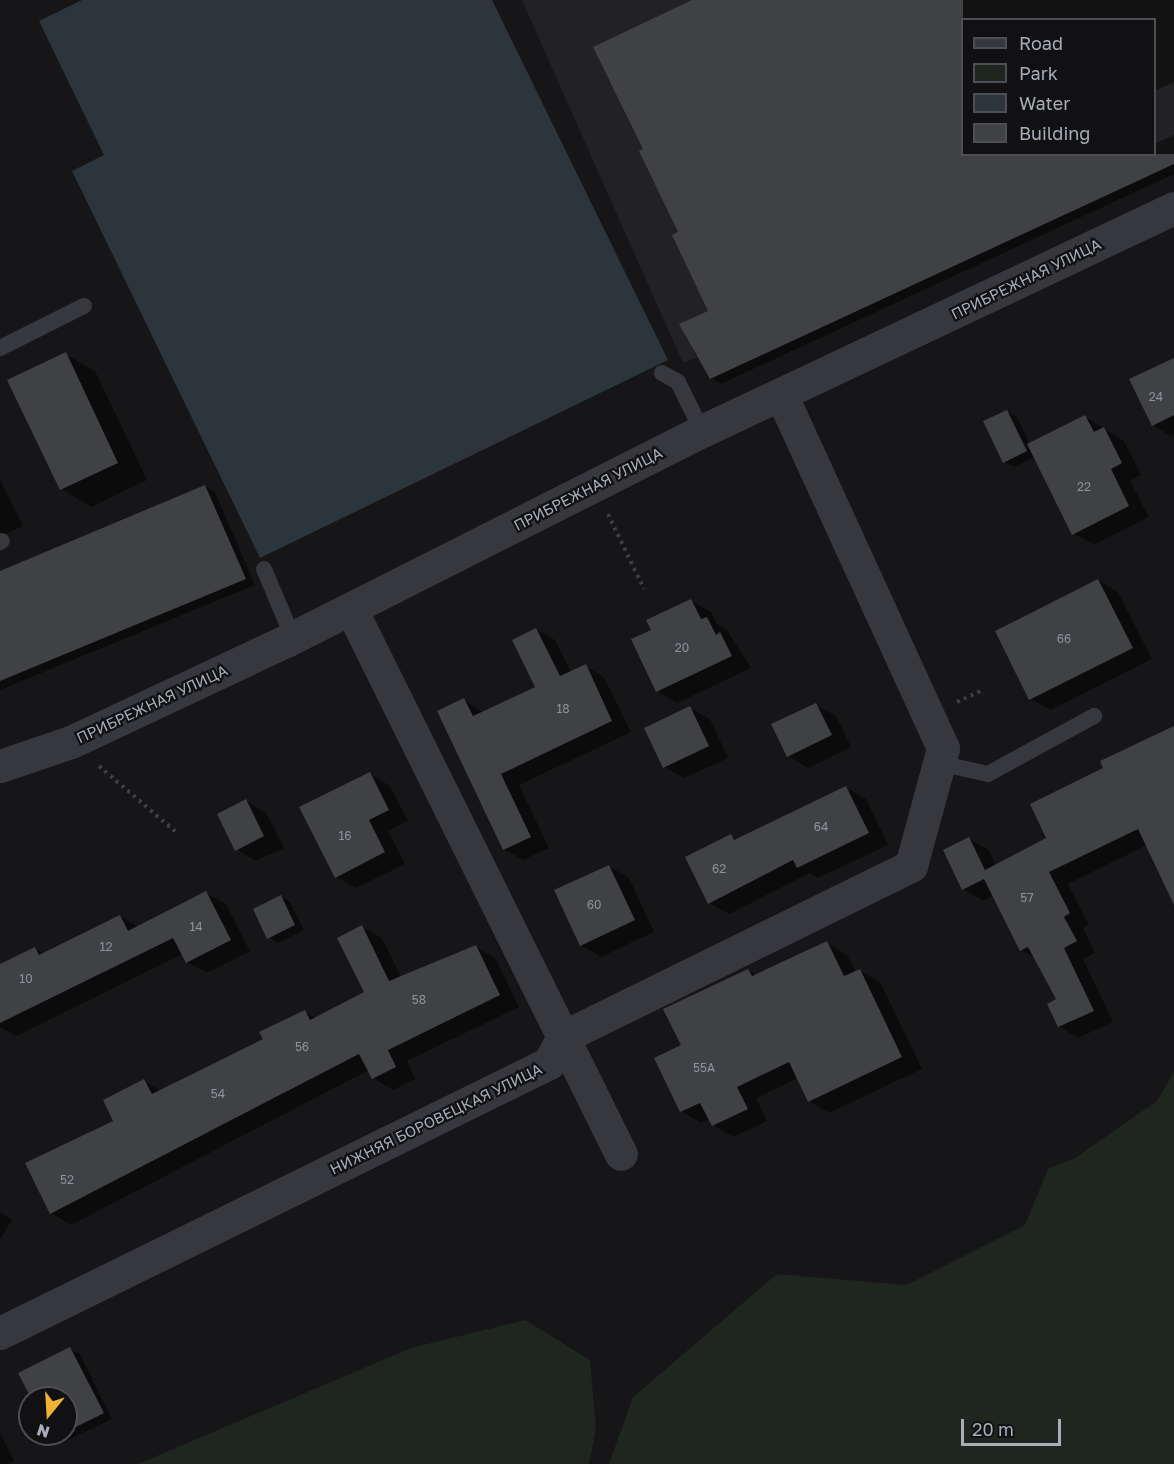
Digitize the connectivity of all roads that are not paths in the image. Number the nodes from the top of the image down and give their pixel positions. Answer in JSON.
{"nodes":[{"id":1,"x":1174,"y":208,"type":"edge"},
{"id":2,"x":84,"y":306,"type":"dead end"},
{"id":3,"x":0,"y":348,"type":"edge"},
{"id":4,"x":662,"y":373,"type":"dead end"},
{"id":5,"x":781,"y":394,"type":"junction"},
{"id":6,"x":702,"y":431,"type":"junction"},
{"id":7,"x":264,"y":569,"type":"dead end"},
{"id":8,"x":351,"y":609,"type":"junction"},
{"id":9,"x":293,"y":638,"type":"junction"},
{"id":10,"x":1094,"y":716,"type":"dead end"},
{"id":11,"x":941,"y":756,"type":"junction"},
{"id":12,"x":0,"y":766,"type":"edge"},
{"id":13,"x":563,"y":1037,"type":"junction"},
{"id":14,"x":621,"y":1154,"type":"dead end"},
{"id":15,"x":0,"y":1334,"type":"edge"}],
"edges":[{"from":1,"to":5,"type":"street","name":"ПРИБРЕЖНАЯ УЛИЦА"},
{"from":2,"to":3,"type":"lane"},
{"from":4,"to":6,"type":"lane"},
{"from":5,"to":6,"type":"street","name":"ПРИБРЕЖНАЯ УЛИЦА"},
{"from":5,"to":11,"type":"street"},
{"from":6,"to":8,"type":"street","name":"ПРИБРЕЖНАЯ УЛИЦА"},
{"from":7,"to":9,"type":"lane"},
{"from":8,"to":9,"type":"street","name":"ПРИБРЕЖНАЯ УЛИЦА"},
{"from":8,"to":13,"type":"street"},
{"from":9,"to":12,"type":"street","name":"ПРИБРЕЖНАЯ УЛИЦА"},
{"from":10,"to":11,"type":"lane"},
{"from":11,"to":13,"type":"street"},
{"from":13,"to":14,"type":"street"},
{"from":13,"to":15,"type":"street","name":"НИЖНЯЯ БОРОВЕЦКАЯ УЛИЦА"}]}
